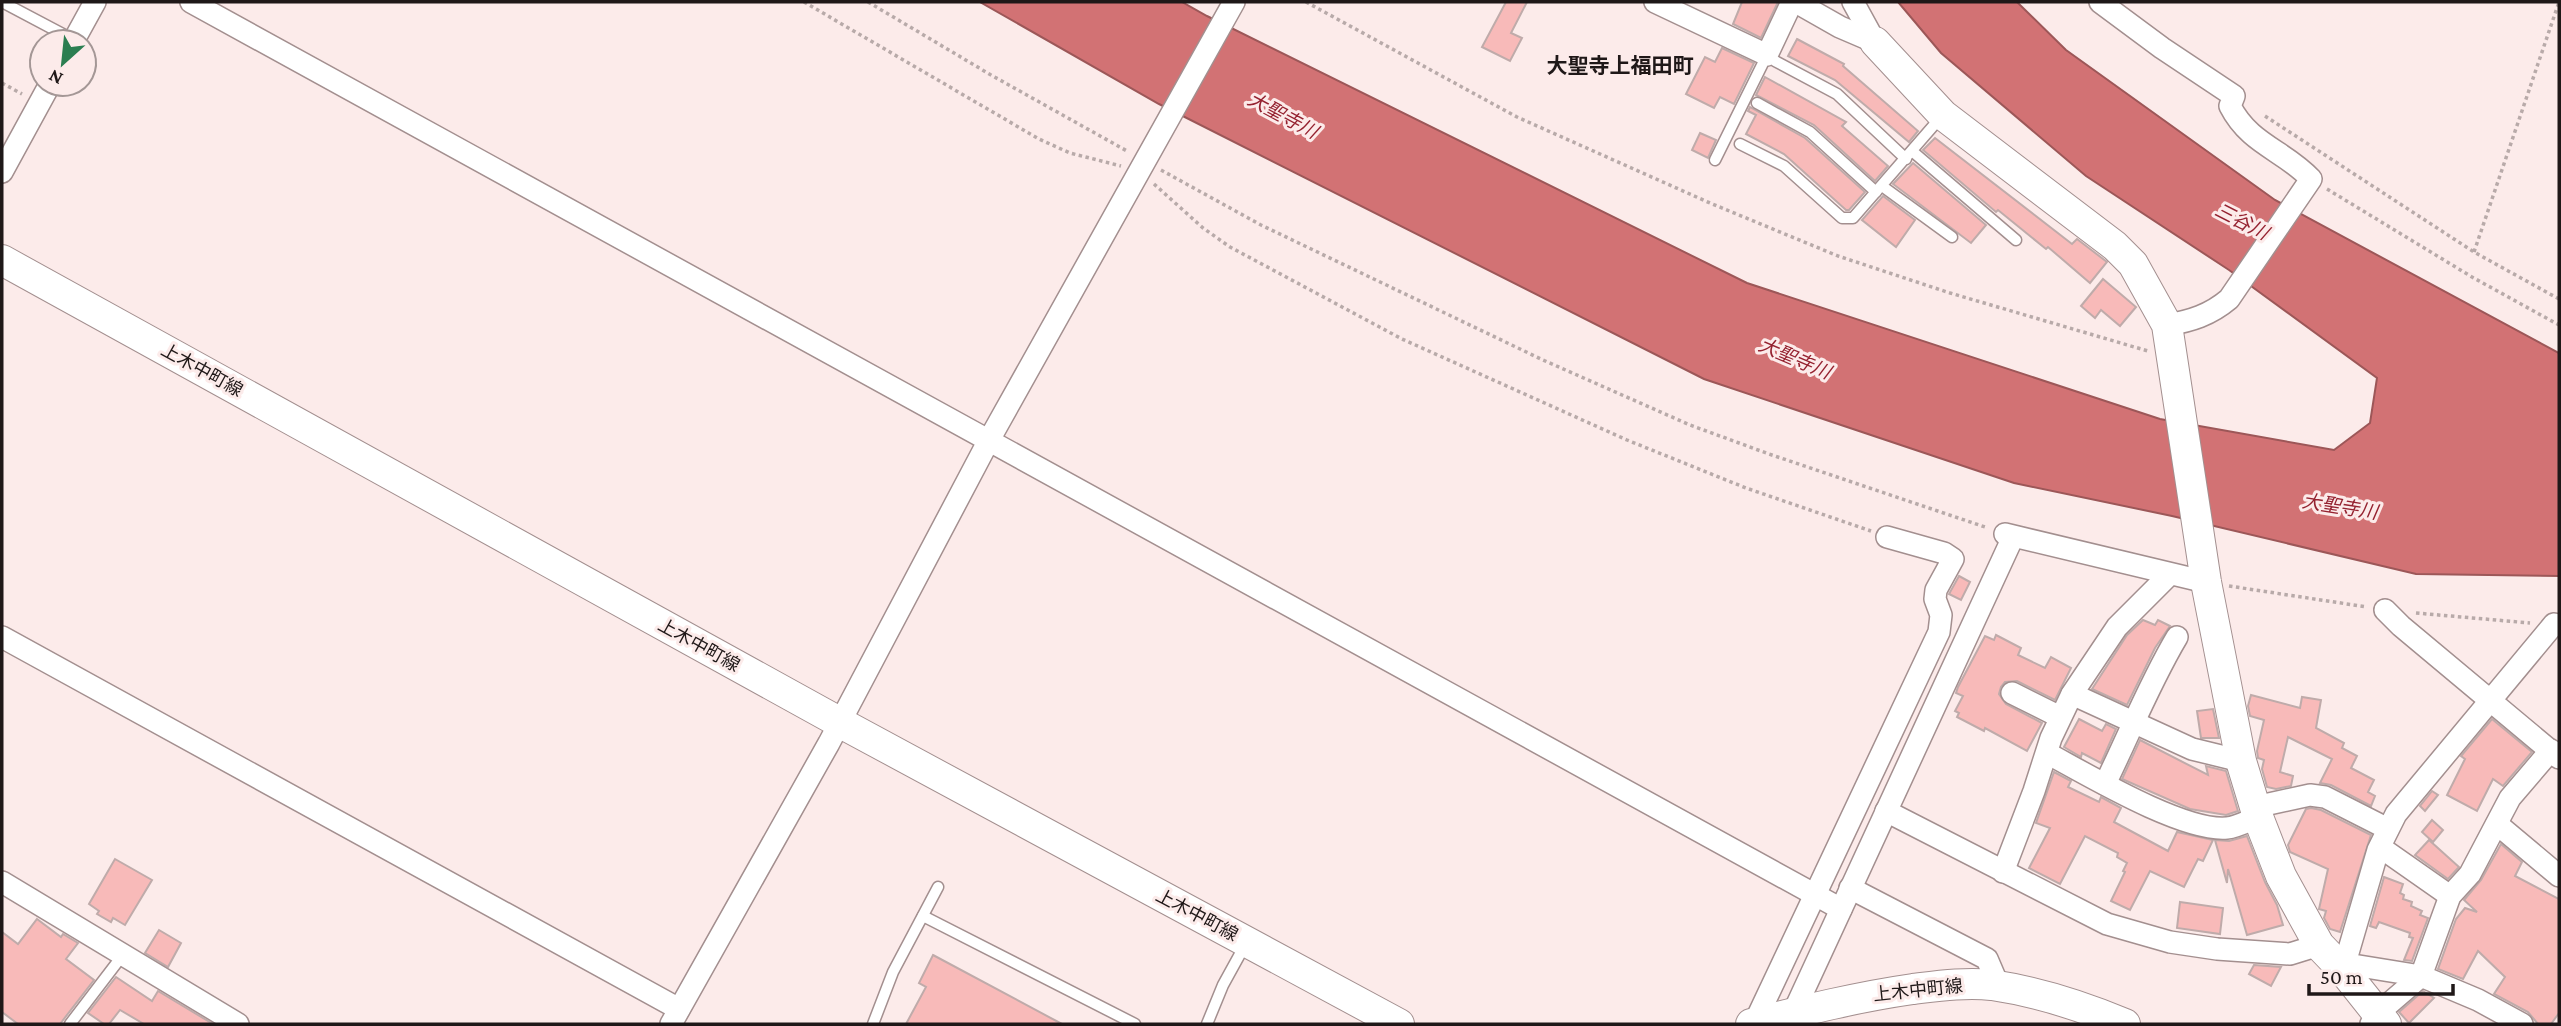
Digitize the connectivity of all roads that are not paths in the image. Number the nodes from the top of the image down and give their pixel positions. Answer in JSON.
{"nodes":[{"id":1,"x":2,"y":2,"type":"edge"},
{"id":2,"x":95,"y":2,"type":"edge"},
{"id":3,"x":191,"y":2,"type":"edge"},
{"id":4,"x":1234,"y":2,"type":"edge"},
{"id":5,"x":1655,"y":2,"type":"edge"},
{"id":6,"x":1794,"y":2,"type":"edge"},
{"id":7,"x":1853,"y":2,"type":"edge"},
{"id":8,"x":2100,"y":2,"type":"edge"},
{"id":9,"x":50,"y":28,"type":"edge"},
{"id":10,"x":81,"y":28,"type":"edge"},
{"id":11,"x":1875,"y":42,"type":"junction"},
{"id":12,"x":1771,"y":58,"type":"junction"},
{"id":13,"x":42,"y":98,"type":"edge"},
{"id":14,"x":1757,"y":103,"type":"dead end"},
{"id":15,"x":1943,"y":115,"type":"junction"},
{"id":16,"x":1740,"y":144,"type":"dead end"},
{"id":17,"x":1909,"y":155,"type":"junction"},
{"id":18,"x":1715,"y":160,"type":"dead end"},
{"id":19,"x":2,"y":172,"type":"edge"},
{"id":20,"x":1879,"y":189,"type":"junction"},
{"id":21,"x":1952,"y":237,"type":"dead end"},
{"id":22,"x":2016,"y":240,"type":"dead end"},
{"id":23,"x":2,"y":260,"type":"edge"},
{"id":24,"x":2167,"y":325,"type":"junction"},
{"id":25,"x":989,"y":440,"type":"junction"},
{"id":26,"x":1887,"y":537,"type":"road end"},
{"id":27,"x":2169,"y":575,"type":"junction"},
{"id":28,"x":2206,"y":582,"type":"junction"},
{"id":29,"x":2385,"y":610,"type":"dead end"},
{"id":30,"x":2554,"y":624,"type":"dead end"},
{"id":31,"x":2,"y":637,"type":"edge"},
{"id":32,"x":2177,"y":637,"type":"dead end"},
{"id":33,"x":2012,"y":693,"type":"dead end"},
{"id":34,"x":2072,"y":694,"type":"junction"},
{"id":35,"x":2490,"y":700,"type":"junction"},
{"id":36,"x":2060,"y":717,"type":"junction"},
{"id":37,"x":839,"y":722,"type":"junction"},
{"id":38,"x":2134,"y":724,"type":"junction"},
{"id":39,"x":2554,"y":748,"type":"edge"},
{"id":40,"x":2047,"y":753,"type":"junction"},
{"id":41,"x":2241,"y":761,"type":"junction"},
{"id":42,"x":2105,"y":784,"type":"junction"},
{"id":43,"x":1886,"y":811,"type":"junction"},
{"id":44,"x":2256,"y":812,"type":"junction"},
{"id":45,"x":2497,"y":824,"type":"junction"},
{"id":46,"x":2384,"y":838,"type":"junction"},
{"id":47,"x":2003,"y":872,"type":"junction"},
{"id":48,"x":2559,"y":876,"type":"edge"},
{"id":49,"x":2,"y":882,"type":"edge"},
{"id":50,"x":938,"y":887,"type":"dead end"},
{"id":51,"x":1850,"y":888,"type":"junction"},
{"id":52,"x":1814,"y":894,"type":"junction"},
{"id":53,"x":2450,"y":895,"type":"junction"},
{"id":54,"x":1841,"y":909,"type":"junction"},
{"id":55,"x":923,"y":916,"type":"junction"},
{"id":56,"x":1247,"y":942,"type":"junction"},
{"id":57,"x":2319,"y":946,"type":"junction"},
{"id":58,"x":122,"y":956,"type":"junction"},
{"id":59,"x":2343,"y":970,"type":"junction"},
{"id":60,"x":2421,"y":976,"type":"junction"},
{"id":61,"x":1999,"y":987,"type":"junction"},
{"id":62,"x":675,"y":1017,"type":"edge"},
{"id":63,"x":1791,"y":1018,"type":"edge"},
{"id":64,"x":2378,"y":1021,"type":"edge"},
{"id":65,"x":71,"y":1024,"type":"edge"},
{"id":66,"x":238,"y":1024,"type":"edge"},
{"id":67,"x":873,"y":1024,"type":"edge"},
{"id":68,"x":1135,"y":1024,"type":"edge"},
{"id":69,"x":1207,"y":1024,"type":"edge"},
{"id":70,"x":1398,"y":1024,"type":"edge"},
{"id":71,"x":1752,"y":1024,"type":"edge"},
{"id":72,"x":2125,"y":1024,"type":"edge"},
{"id":73,"x":2522,"y":1024,"type":"edge"}],
"edges":[{"from":1,"to":9,"type":"lane"},
{"from":2,"to":10,"type":"street"},
{"from":3,"to":25,"type":"street"},
{"from":4,"to":25,"type":"street"},
{"from":5,"to":12,"type":"street"},
{"from":6,"to":11,"type":"street"},
{"from":6,"to":12,"type":"street"},
{"from":7,"to":11,"type":"street"},
{"from":8,"to":24,"type":"street"},
{"from":11,"to":15,"type":"main road"},
{"from":12,"to":17,"type":"lane"},
{"from":12,"to":18,"type":"lane"},
{"from":13,"to":19,"type":"street"},
{"from":14,"to":20,"type":"lane"},
{"from":15,"to":17,"type":"lane"},
{"from":15,"to":24,"type":"main road"},
{"from":16,"to":20,"type":"lane"},
{"from":17,"to":20,"type":"lane"},
{"from":17,"to":22,"type":"lane"},
{"from":20,"to":21,"type":"lane"},
{"from":23,"to":37,"type":"main road","name":"上木中町線"},
{"from":24,"to":28,"type":"main road"},
{"from":25,"to":37,"type":"street"},
{"from":25,"to":52,"type":"street"},
{"from":26,"to":52,"type":"street"},
{"from":27,"to":28,"type":"street"},
{"from":27,"to":34,"type":"street"},
{"from":27,"to":43,"type":"street"},
{"from":28,"to":41,"type":"main road"},
{"from":29,"to":35,"type":"street"},
{"from":30,"to":35,"type":"street"},
{"from":31,"to":62,"type":"street"},
{"from":32,"to":38,"type":"street"},
{"from":33,"to":36,"type":"street"},
{"from":34,"to":36,"type":"street"},
{"from":34,"to":38,"type":"street"},
{"from":35,"to":39,"type":"street"},
{"from":35,"to":46,"type":"street"},
{"from":36,"to":40,"type":"street"},
{"from":37,"to":56,"type":"main road","name":"上木中町線"},
{"from":37,"to":62,"type":"street"},
{"from":38,"to":41,"type":"street"},
{"from":38,"to":42,"type":"street"},
{"from":39,"to":45,"type":"street"},
{"from":40,"to":42,"type":"street"},
{"from":40,"to":47,"type":"street"},
{"from":41,"to":44,"type":"main road"},
{"from":42,"to":44,"type":"street"},
{"from":43,"to":47,"type":"street"},
{"from":43,"to":51,"type":"street"},
{"from":44,"to":46,"type":"street"},
{"from":44,"to":57,"type":"main road"},
{"from":45,"to":48,"type":"street"},
{"from":45,"to":53,"type":"street"},
{"from":46,"to":53,"type":"street"},
{"from":46,"to":59,"type":"street"},
{"from":47,"to":57,"type":"street"},
{"from":49,"to":58,"type":"street"},
{"from":50,"to":55,"type":"lane"},
{"from":51,"to":54,"type":"street"},
{"from":51,"to":61,"type":"street"},
{"from":52,"to":54,"type":"street"},
{"from":52,"to":71,"type":"street"},
{"from":53,"to":60,"type":"street"},
{"from":54,"to":63,"type":"street"},
{"from":55,"to":67,"type":"lane"},
{"from":55,"to":68,"type":"lane"},
{"from":56,"to":69,"type":"lane"},
{"from":56,"to":70,"type":"main road","name":"上木中町線"},
{"from":57,"to":59,"type":"main road"},
{"from":58,"to":65,"type":"lane"},
{"from":58,"to":66,"type":"street"},
{"from":59,"to":60,"type":"street"},
{"from":59,"to":64,"type":"main road"},
{"from":60,"to":64,"type":"street"},
{"from":60,"to":73,"type":"street"},
{"from":61,"to":63,"type":"main road","name":"上木中町線"},
{"from":61,"to":72,"type":"main road","name":"上木中町線"},
{"from":63,"to":71,"type":"main road","name":"上木中町線"}]}
